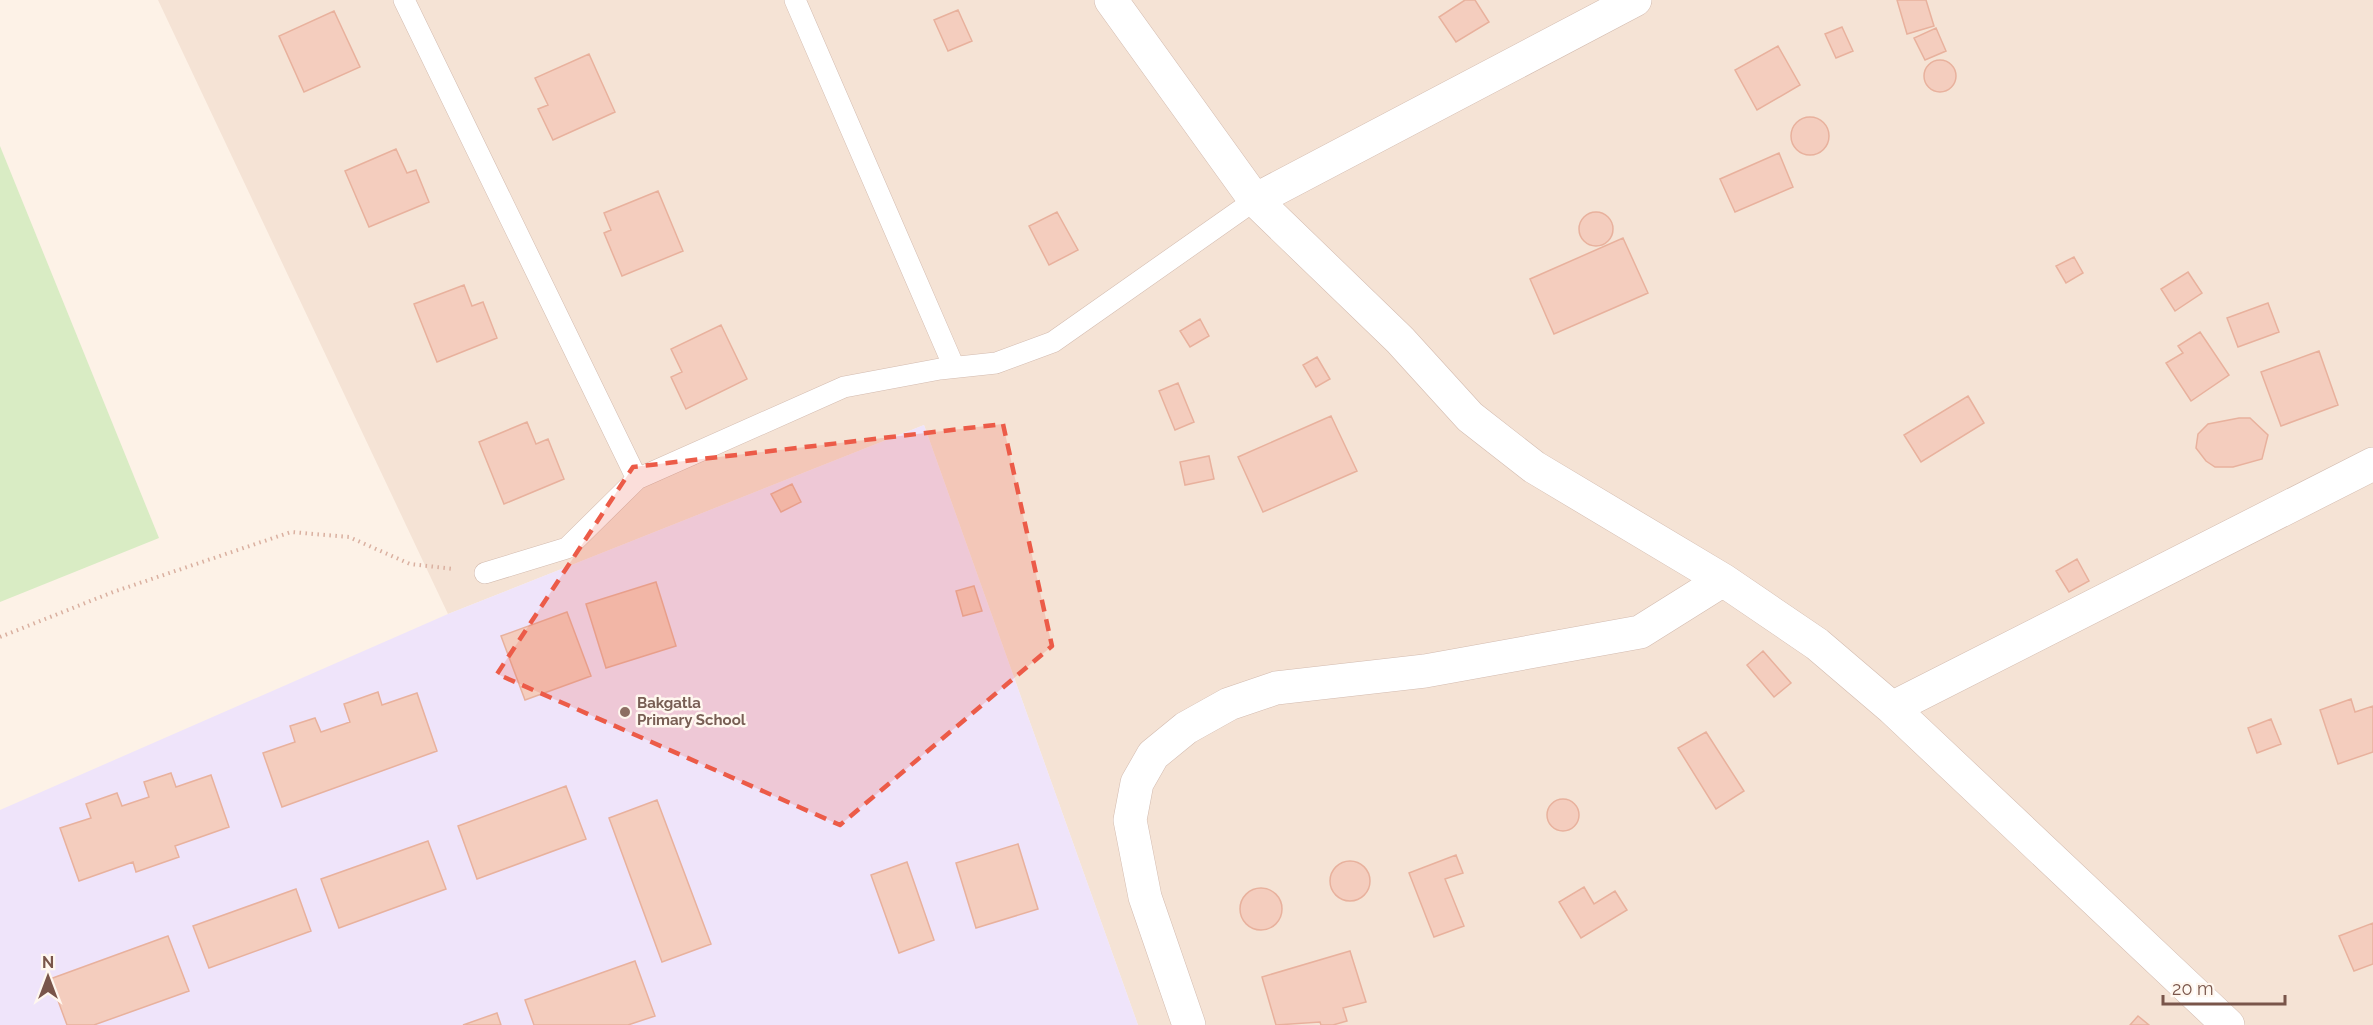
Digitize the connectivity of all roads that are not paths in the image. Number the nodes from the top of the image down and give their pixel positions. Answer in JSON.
{"nodes":[{"id":1,"x":404,"y":0,"type":"edge"},
{"id":2,"x":795,"y":0,"type":"edge"},
{"id":3,"x":1111,"y":0,"type":"edge"},
{"id":4,"x":1635,"y":0,"type":"edge"},
{"id":5,"x":1255,"y":200,"type":"junction"},
{"id":6,"x":954,"y":367,"type":"junction"},
{"id":7,"x":2373,"y":464,"type":"edge"},
{"id":8,"x":637,"y":479,"type":"junction"},
{"id":9,"x":484,"y":573,"type":"road end"},
{"id":10,"x":1723,"y":580,"type":"junction"},
{"id":11,"x":1892,"y":708,"type":"junction"},
{"id":12,"x":1189,"y":1025,"type":"edge"},
{"id":13,"x":2228,"y":1025,"type":"edge"}],
"edges":[{"from":1,"to":8,"type":"lane"},
{"from":2,"to":6,"type":"lane"},
{"from":3,"to":5,"type":"street"},
{"from":4,"to":5,"type":"street"},
{"from":5,"to":6,"type":"lane"},
{"from":5,"to":10,"type":"street"},
{"from":6,"to":8,"type":"lane"},
{"from":7,"to":11,"type":"street"},
{"from":8,"to":9,"type":"lane"},
{"from":10,"to":11,"type":"street"},
{"from":10,"to":12,"type":"street"},
{"from":11,"to":13,"type":"street"}]}
